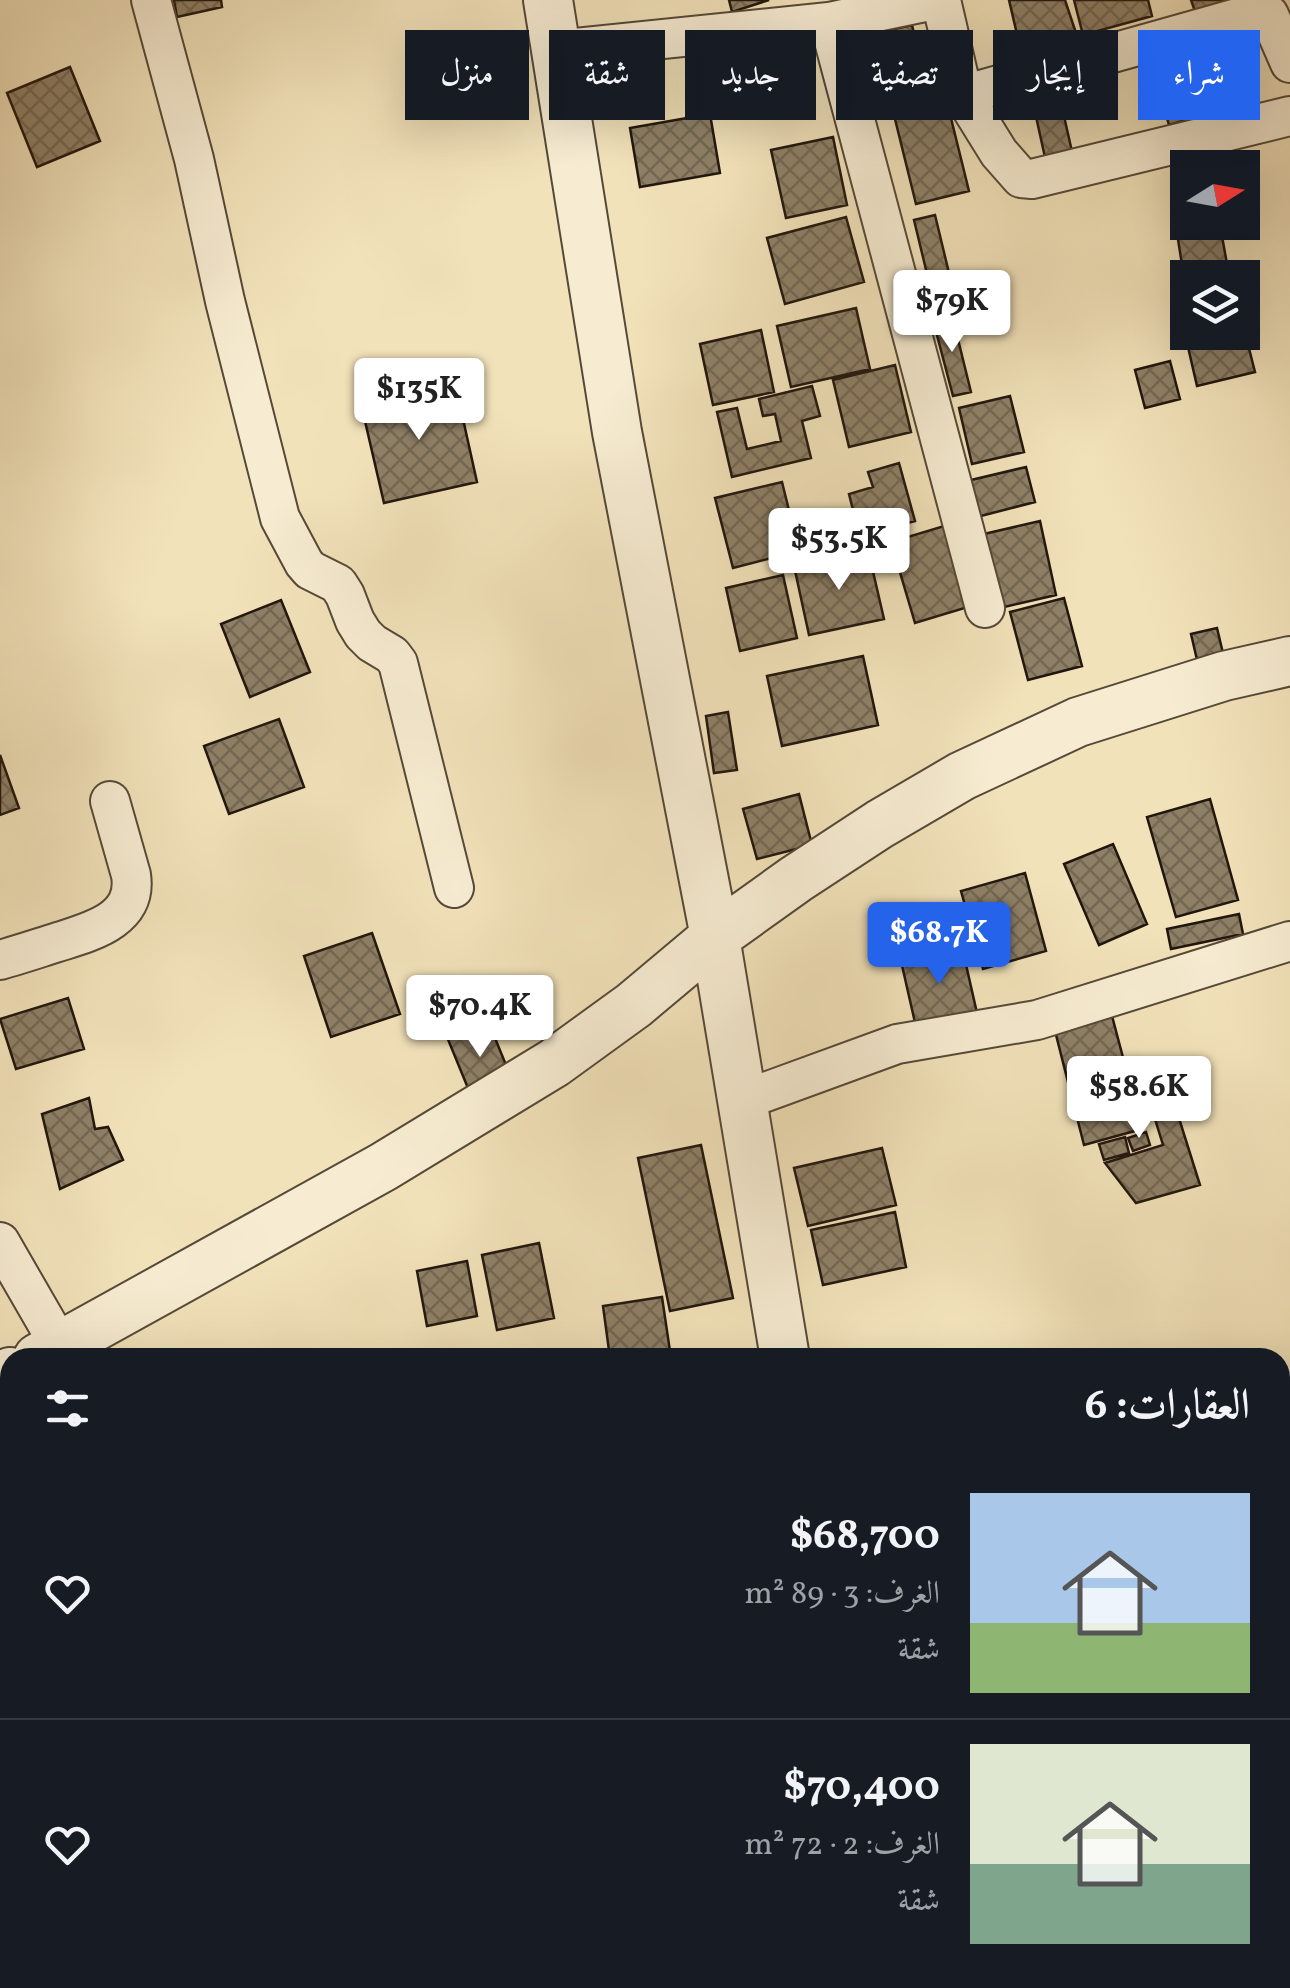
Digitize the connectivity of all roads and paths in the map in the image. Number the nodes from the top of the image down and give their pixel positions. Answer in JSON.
{"nodes":[{"id":1,"x":151,"y":0,"type":"edge"},
{"id":2,"x":548,"y":0,"type":"edge"},
{"id":3,"x":938,"y":0,"type":"edge"},
{"id":4,"x":829,"y":22,"type":"junction"},
{"id":5,"x":553,"y":30,"type":"edge"},
{"id":6,"x":946,"y":30,"type":"edge"},
{"id":7,"x":665,"y":39,"type":"edge"},
{"id":8,"x":1290,"y":63,"type":"edge"},
{"id":9,"x":973,"y":91,"type":"edge"},
{"id":10,"x":973,"y":110,"type":"edge"},
{"id":11,"x":1290,"y":116,"type":"edge"},
{"id":12,"x":567,"y":120,"type":"edge"},
{"id":13,"x":985,"y":608,"type":"dead end"},
{"id":14,"x":1290,"y":661,"type":"edge"},
{"id":15,"x":110,"y":801,"type":"dead end"},
{"id":16,"x":454,"y":888,"type":"dead end"},
{"id":17,"x":715,"y":937,"type":"junction"},
{"id":18,"x":1290,"y":941,"type":"edge"},
{"id":19,"x":0,"y":960,"type":"edge"},
{"id":20,"x":741,"y":1101,"type":"junction"},
{"id":21,"x":0,"y":1242,"type":"edge"},
{"id":22,"x":51,"y":1348,"type":"edge"},
{"id":23,"x":65,"y":1348,"type":"edge"},
{"id":24,"x":783,"y":1348,"type":"edge"}],
"edges":[{"from":1,"to":16,"type":"street"},
{"from":2,"to":5,"type":"street"},
{"from":3,"to":4,"type":"street"},
{"from":3,"to":6,"type":"street"},
{"from":4,"to":7,"type":"street"},
{"from":4,"to":13,"type":"street"},
{"from":8,"to":9,"type":"street"},
{"from":10,"to":11,"type":"street"},
{"from":12,"to":17,"type":"street"},
{"from":14,"to":17,"type":"street"},
{"from":15,"to":19,"type":"street"},
{"from":17,"to":20,"type":"street"},
{"from":17,"to":23,"type":"street"},
{"from":18,"to":20,"type":"street"},
{"from":20,"to":24,"type":"street"},
{"from":21,"to":22,"type":"street"}]}
